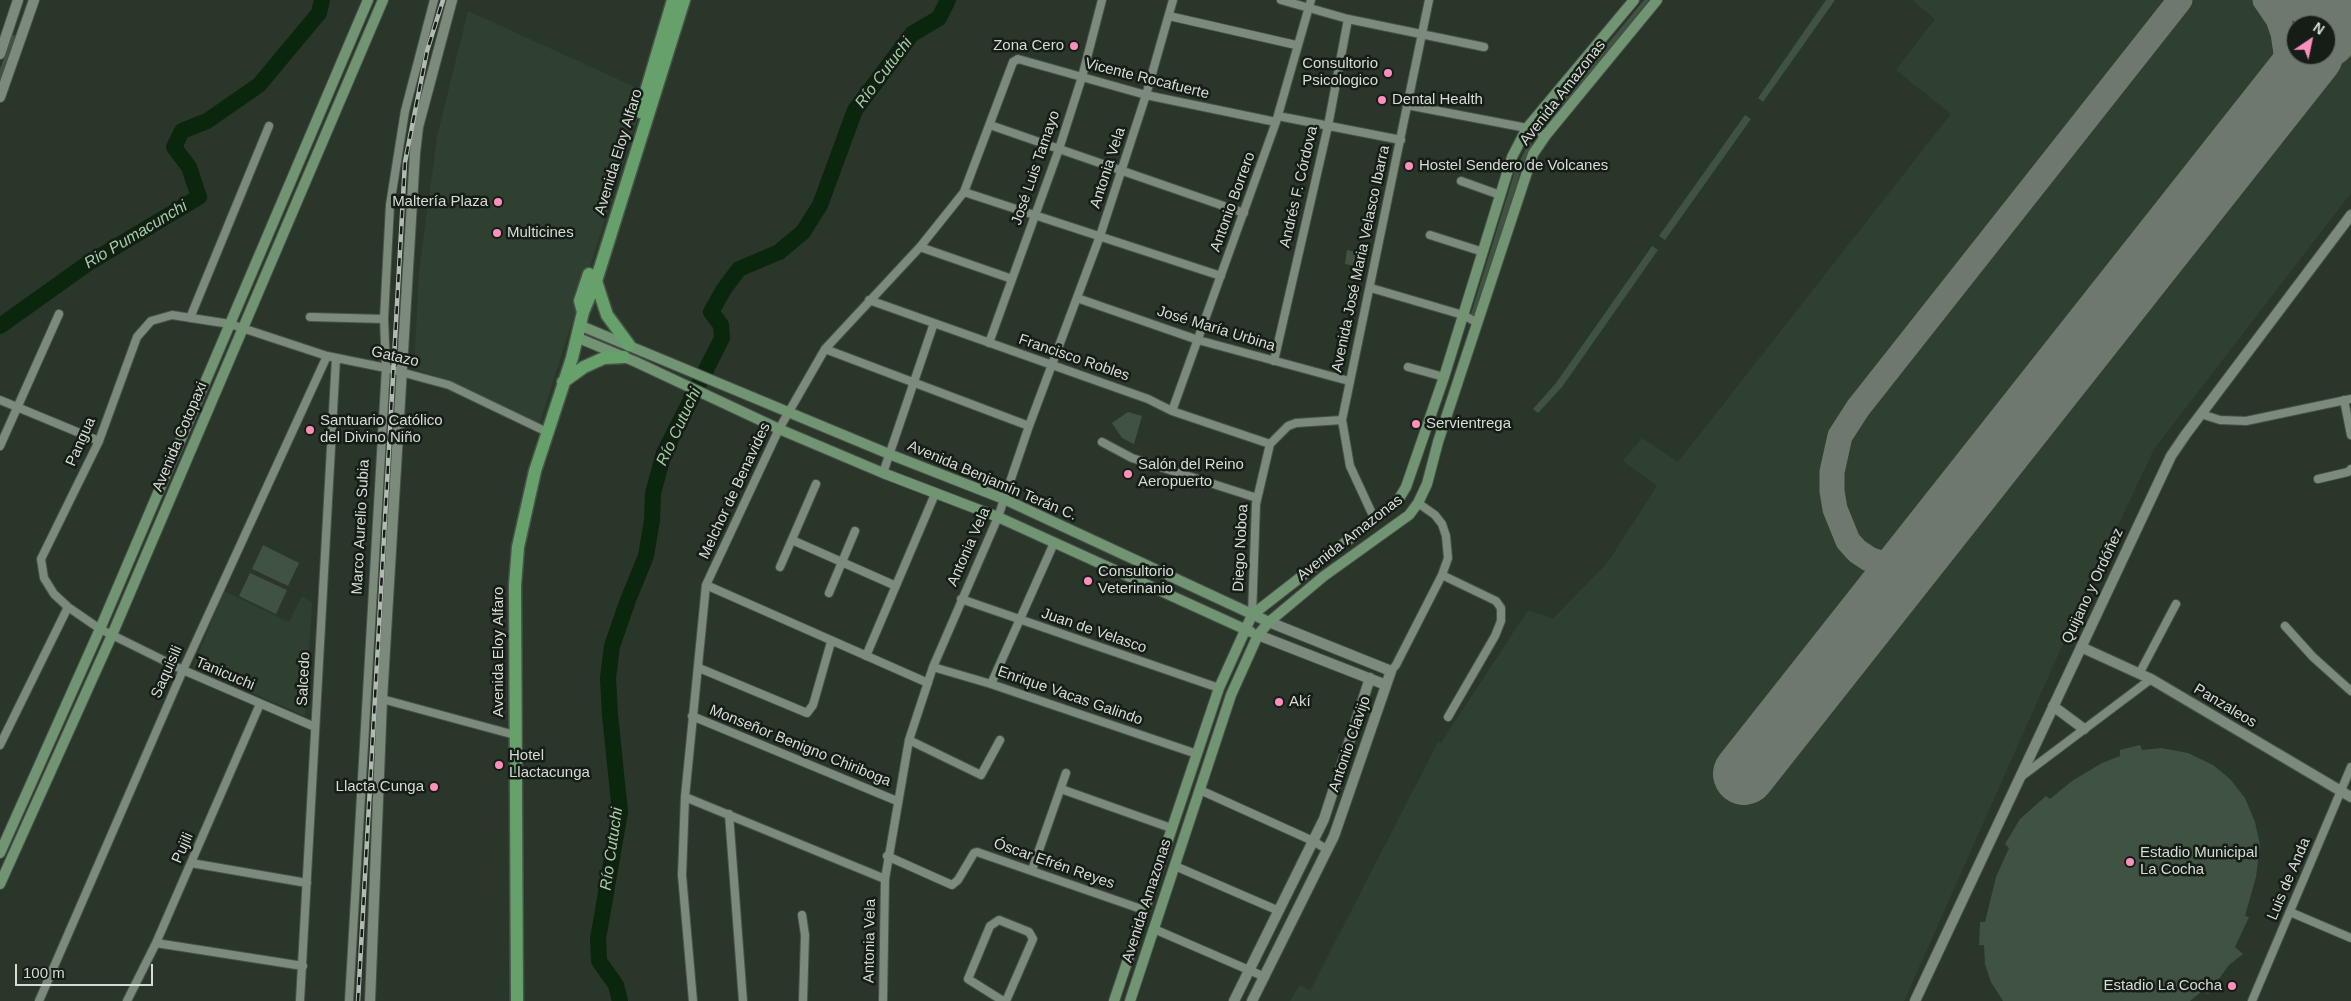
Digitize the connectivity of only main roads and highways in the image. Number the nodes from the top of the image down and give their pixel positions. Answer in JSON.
{"nodes":[{"id":1,"x":368,"y":0,"type":"edge"},
{"id":2,"x":383,"y":0,"type":"edge"},
{"id":3,"x":673,"y":0,"type":"edge"},
{"id":4,"x":684,"y":0,"type":"edge"},
{"id":5,"x":1634,"y":0,"type":"edge"},
{"id":6,"x":1657,"y":0,"type":"edge"},
{"id":7,"x":320,"y":112,"type":"junction"},
{"id":8,"x":333,"y":117,"type":"junction"},
{"id":9,"x":596,"y":281,"type":"junction"},
{"id":10,"x":583,"y":312,"type":"junction"},
{"id":11,"x":577,"y":331,"type":"junction"},
{"id":12,"x":630,"y":355,"type":"junction"},
{"id":13,"x":563,"y":382,"type":"junction"},
{"id":14,"x":161,"y":486,"type":"junction"},
{"id":15,"x":173,"y":491,"type":"junction"},
{"id":16,"x":1252,"y":615,"type":"junction"},
{"id":17,"x":1269,"y":622,"type":"junction"},
{"id":18,"x":1245,"y":630,"type":"junction"},
{"id":19,"x":1258,"y":635,"type":"junction"},
{"id":20,"x":0,"y":853,"type":"edge"},
{"id":21,"x":0,"y":884,"type":"edge"},
{"id":22,"x":517,"y":1001,"type":"edge"},
{"id":23,"x":1114,"y":1001,"type":"edge"},
{"id":24,"x":1130,"y":1001,"type":"edge"}],
"edges":[{"from":1,"to":7,"type":"main road","name":"Avenida Cotopaxi"},
{"from":2,"to":8,"type":"main road","name":"Avenida Cotopaxi"},
{"from":3,"to":10,"type":"main road","name":"Avenida Eloy Alfaro"},
{"from":4,"to":9,"type":"main road","name":"Avenida Eloy Alfaro"},
{"from":5,"to":16,"type":"main road","name":"Avenida Amazonas"},
{"from":6,"to":17,"type":"main road","name":"Avenida Amazonas"},
{"from":7,"to":8,"type":"main road"},
{"from":7,"to":14,"type":"main road","name":"Avenida Cotopaxi"},
{"from":8,"to":15,"type":"main road","name":"Avenida Cotopaxi"},
{"from":9,"to":10,"type":"main road","name":"Avenida Eloy Alfaro"},
{"from":9,"to":12,"type":"main road"},
{"from":10,"to":11,"type":"main road","name":"Avenida Eloy Alfaro"},
{"from":11,"to":12,"type":"main road","name":"Avenida Benjamín Terán C."},
{"from":11,"to":13,"type":"main road","name":"Avenida Eloy Alfaro"},
{"from":12,"to":13,"type":"main road"},
{"from":12,"to":16,"type":"main road","name":"Avenida Benjamín Terán C."},
{"from":12,"to":18,"type":"main road","name":"Avenida Benjamín Terán C."},
{"from":13,"to":22,"type":"main road","name":"Avenida Eloy Alfaro"},
{"from":14,"to":15,"type":"main road"},
{"from":14,"to":20,"type":"main road","name":"Avenida Cotopaxi"},
{"from":15,"to":21,"type":"main road","name":"Avenida Cotopaxi"},
{"from":16,"to":17,"type":"main road","name":"Avenida Benjamín Terán C."},
{"from":16,"to":18,"type":"main road","name":"Avenida Amazonas"},
{"from":17,"to":19,"type":"main road","name":"Avenida Amazonas"},
{"from":18,"to":19,"type":"main road","name":"Avenida Benjamín Terán C."},
{"from":18,"to":23,"type":"main road","name":"Avenida Amazonas"},
{"from":19,"to":24,"type":"main road","name":"Avenida Amazonas"}]}
